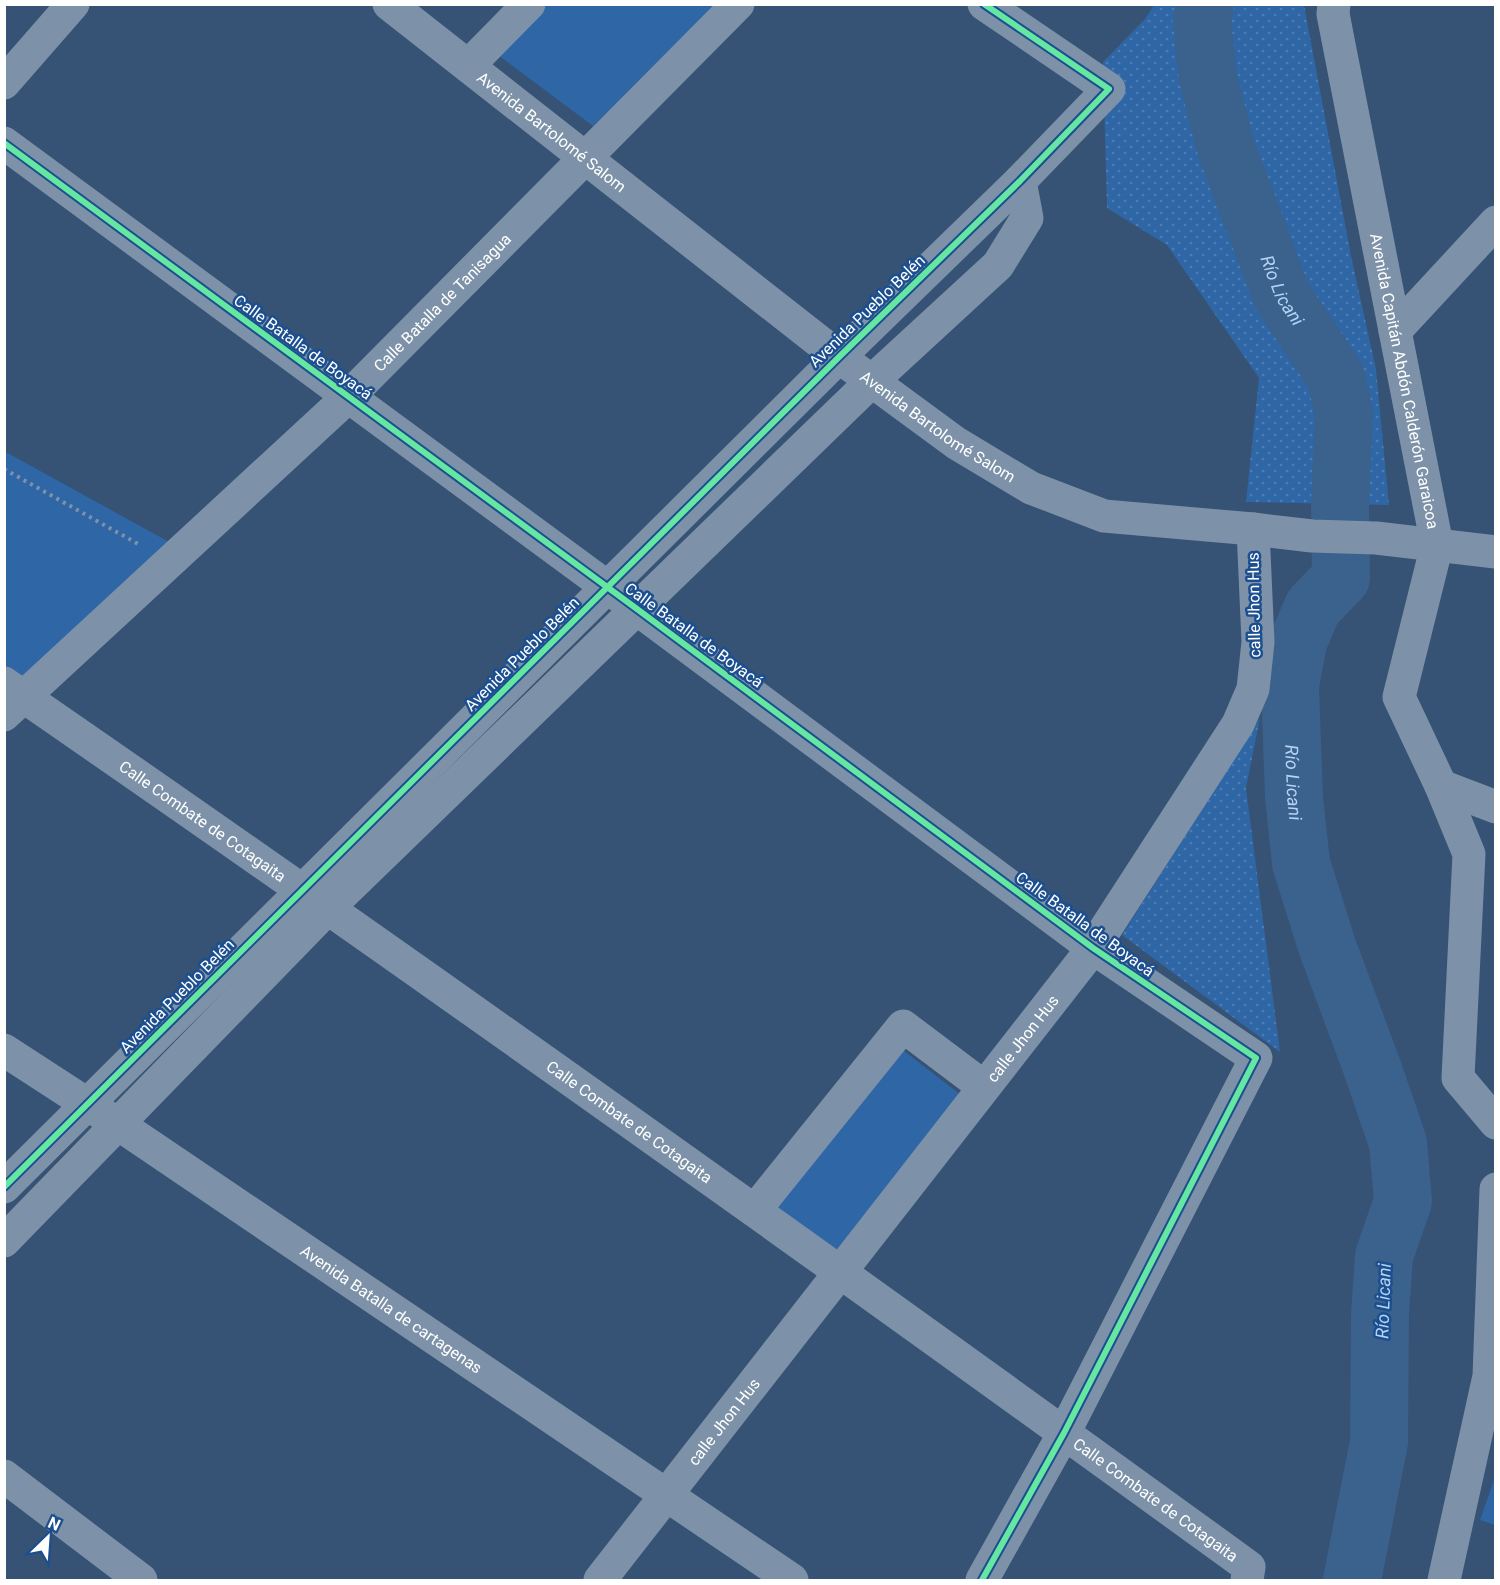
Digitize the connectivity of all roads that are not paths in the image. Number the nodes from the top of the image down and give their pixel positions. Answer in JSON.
{"nodes":[{"id":1,"x":73,"y":4,"type":"edge"},
{"id":2,"x":389,"y":4,"type":"edge"},
{"id":3,"x":529,"y":4,"type":"edge"},
{"id":4,"x":738,"y":4,"type":"edge"},
{"id":5,"x":984,"y":4,"type":"edge"},
{"id":6,"x":1334,"y":4,"type":"edge"},
{"id":7,"x":468,"y":66,"type":"junction"},
{"id":8,"x":4,"y":83,"type":"edge"},
{"id":9,"x":4,"y":142,"type":"edge"},
{"id":10,"x":585,"y":157,"type":"junction"},
{"id":11,"x":1020,"y":181,"type":"junction"},
{"id":12,"x":1496,"y":222,"type":"edge"},
{"id":13,"x":1395,"y":331,"type":"junction"},
{"id":14,"x":839,"y":357,"type":"junction"},
{"id":15,"x":872,"y":381,"type":"junction"},
{"id":16,"x":348,"y":397,"type":"junction"},
{"id":17,"x":1253,"y":529,"type":"junction"},
{"id":18,"x":1437,"y":545,"type":"junction"},
{"id":19,"x":1496,"y":552,"type":"edge"},
{"id":20,"x":607,"y":588,"type":"junction"},
{"id":21,"x":638,"y":609,"type":"junction"},
{"id":22,"x":11,"y":698,"type":"edge"},
{"id":23,"x":1441,"y":786,"type":"junction"},
{"id":24,"x":1496,"y":807,"type":"edge"},
{"id":25,"x":315,"y":899,"type":"junction"},
{"id":26,"x":1092,"y":948,"type":"junction"},
{"id":27,"x":4,"y":1050,"type":"edge"},
{"id":28,"x":984,"y":1087,"type":"junction"},
{"id":29,"x":88,"y":1104,"type":"junction"},
{"id":30,"x":1496,"y":1123,"type":"edge"},
{"id":31,"x":118,"y":1124,"type":"junction"},
{"id":32,"x":4,"y":1187,"type":"edge"},
{"id":33,"x":1496,"y":1189,"type":"edge"},
{"id":34,"x":755,"y":1210,"type":"junction"},
{"id":35,"x":4,"y":1240,"type":"edge"},
{"id":36,"x":841,"y":1271,"type":"junction"},
{"id":37,"x":1064,"y":1433,"type":"junction"},
{"id":38,"x":4,"y":1476,"type":"edge"},
{"id":39,"x":666,"y":1495,"type":"junction"},
{"id":40,"x":1248,"y":1574,"type":"edge"},
{"id":41,"x":141,"y":1581,"type":"edge"},
{"id":42,"x":600,"y":1581,"type":"edge"},
{"id":43,"x":792,"y":1581,"type":"edge"},
{"id":44,"x":982,"y":1581,"type":"edge"},
{"id":45,"x":1444,"y":1581,"type":"edge"}],
"edges":[{"from":1,"to":8,"type":"street"},
{"from":2,"to":7,"type":"street","name":"Avenida Bartolomé Salom"},
{"from":3,"to":7,"type":"street"},
{"from":4,"to":10,"type":"street","name":"Calle Batalla de Tanisagua"},
{"from":5,"to":11,"type":"street","name":"Avenida Pueblo Belén"},
{"from":6,"to":13,"type":"street","name":"Avenida Capitán Abdón Calderón Garaicoa"},
{"from":7,"to":10,"type":"street","name":"Avenida Bartolomé Salom"},
{"from":9,"to":16,"type":"street","name":"Calle Batalla de Boyacá"},
{"from":10,"to":14,"type":"street","name":"Avenida Bartolomé Salom"},
{"from":10,"to":16,"type":"street","name":"Calle Batalla de Tanisagua"},
{"from":11,"to":14,"type":"street","name":"Avenida Pueblo Belén"},
{"from":11,"to":15,"type":"street","name":"Avenida Pueblo Belén"},
{"from":12,"to":13,"type":"street"},
{"from":13,"to":18,"type":"street","name":"Avenida Capitán Abdón Calderón Garaicoa"},
{"from":14,"to":15,"type":"street","name":"Avenida Bartolomé Salom"},
{"from":14,"to":20,"type":"street","name":"Avenida Pueblo Belén"},
{"from":15,"to":17,"type":"street","name":"Avenida Bartolomé Salom"},
{"from":15,"to":21,"type":"street","name":"Avenida Pueblo Belén"},
{"from":16,"to":20,"type":"street","name":"Calle Batalla de Boyacá"},
{"from":16,"to":22,"type":"street","name":"Calle Batalla de Tanisagua"},
{"from":17,"to":18,"type":"street","name":"Avenida Bartolomé Salom"},
{"from":17,"to":26,"type":"street","name":"calle Jhon Hus"},
{"from":18,"to":19,"type":"street","name":"Avenida Bartolomé Salom"},
{"from":18,"to":23,"type":"street","name":"Avenida Capitán Abdón Calderón Garaicoa"},
{"from":20,"to":21,"type":"street","name":"Calle Batalla de Boyacá"},
{"from":20,"to":25,"type":"street","name":"Avenida Pueblo Belén"},
{"from":21,"to":25,"type":"street","name":"Avenida Pueblo Belén"},
{"from":21,"to":26,"type":"street","name":"Calle Batalla de Boyacá"},
{"from":22,"to":25,"type":"street","name":"Calle Combate de Cotagaita"},
{"from":23,"to":24,"type":"street"},
{"from":23,"to":30,"type":"street","name":"Avenida Capitán Abdón Calderón Garaicoa"},
{"from":25,"to":29,"type":"street","name":"Avenida Pueblo Belén"},
{"from":25,"to":31,"type":"street","name":"Avenida Pueblo Belén"},
{"from":25,"to":34,"type":"street","name":"Calle Combate de Cotagaita"},
{"from":26,"to":28,"type":"street","name":"calle Jhon Hus"},
{"from":26,"to":37,"type":"street","name":"Calle Batalla de Boyacá"},
{"from":27,"to":29,"type":"street","name":"Avenida Batalla de cartagenas"},
{"from":28,"to":34,"type":"street"},
{"from":28,"to":36,"type":"street","name":"calle Jhon Hus"},
{"from":29,"to":31,"type":"street","name":"Avenida Batalla de cartagenas"},
{"from":29,"to":32,"type":"street","name":"Avenida Pueblo Belén"},
{"from":31,"to":35,"type":"street","name":"Avenida Pueblo Belén"},
{"from":31,"to":39,"type":"street","name":"Avenida Batalla de cartagenas"},
{"from":33,"to":45,"type":"street"},
{"from":34,"to":36,"type":"street","name":"Calle Combate de Cotagaita"},
{"from":36,"to":37,"type":"street","name":"Calle Combate de Cotagaita"},
{"from":36,"to":39,"type":"street","name":"calle Jhon Hus"},
{"from":37,"to":40,"type":"street","name":"Calle Combate de Cotagaita"},
{"from":37,"to":44,"type":"street"},
{"from":38,"to":41,"type":"street"},
{"from":39,"to":42,"type":"street","name":"calle Jhon Hus"},
{"from":39,"to":43,"type":"street","name":"Avenida Batalla de cartagenas"}]}
